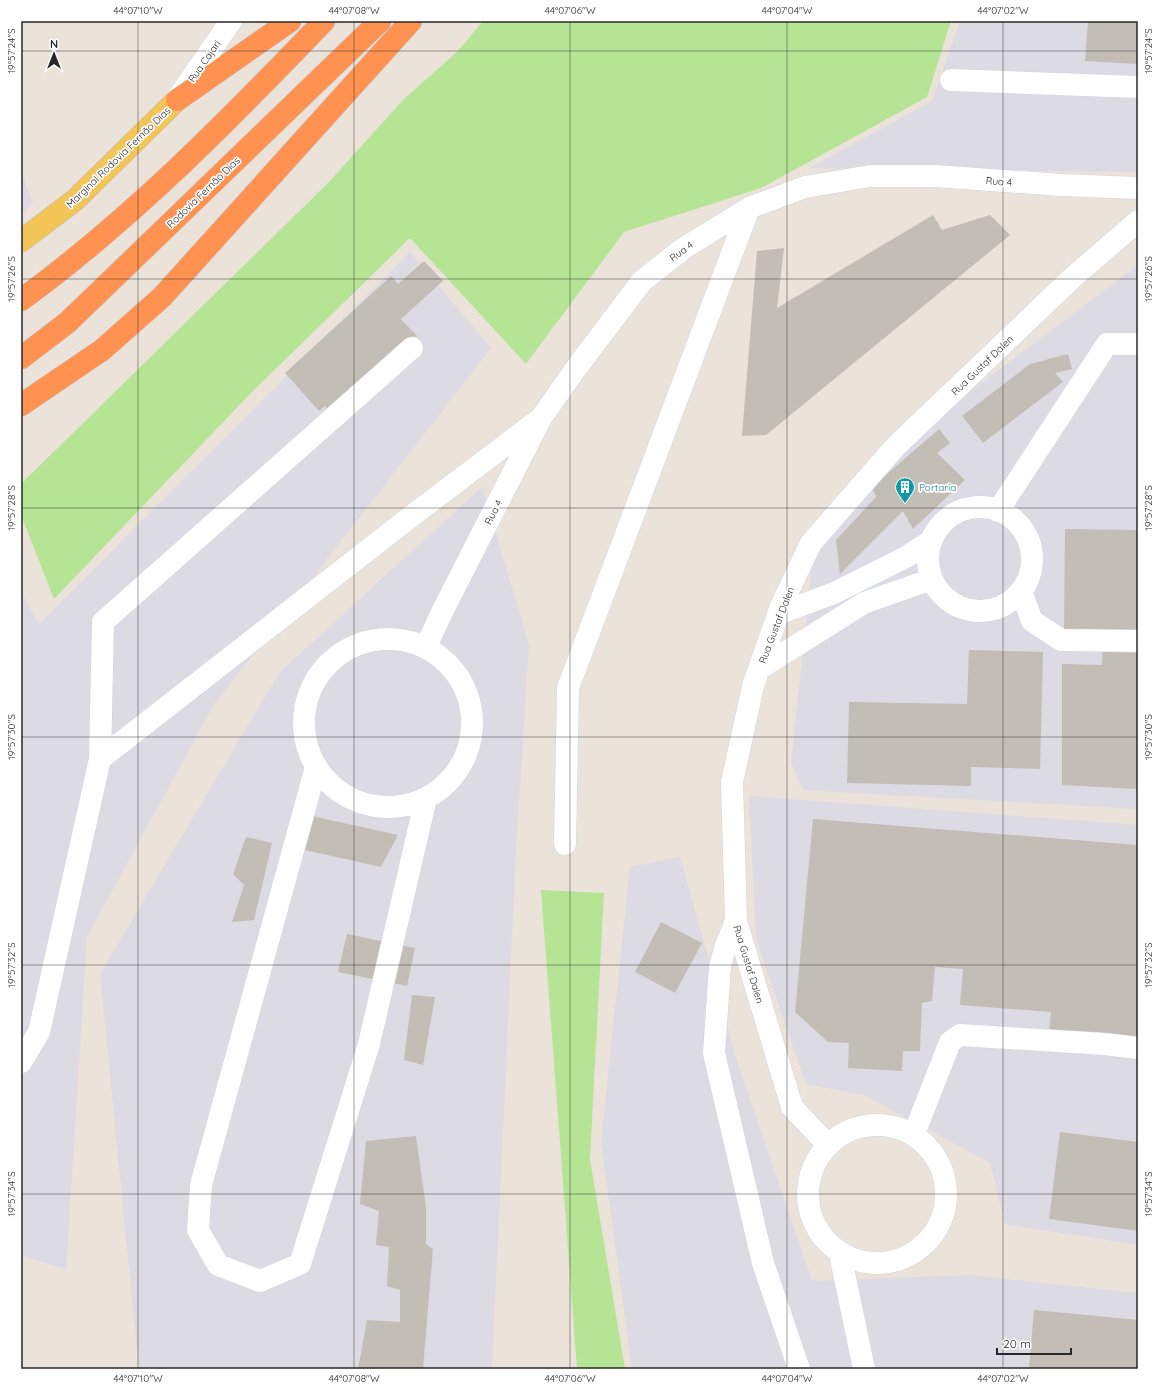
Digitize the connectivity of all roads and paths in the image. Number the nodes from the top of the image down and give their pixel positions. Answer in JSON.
{"nodes":[{"id":1,"x":231,"y":21,"type":"edge"},
{"id":2,"x":290,"y":21,"type":"edge"},
{"id":3,"x":324,"y":21,"type":"edge"},
{"id":4,"x":380,"y":21,"type":"edge"},
{"id":5,"x":411,"y":21,"type":"edge"},
{"id":6,"x":951,"y":80,"type":"dead end"},
{"id":7,"x":1138,"y":88,"type":"edge"},
{"id":8,"x":177,"y":100,"type":"junction"},
{"id":9,"x":1138,"y":188,"type":"edge"},
{"id":10,"x":750,"y":208,"type":"junction"},
{"id":11,"x":1138,"y":221,"type":"edge"},
{"id":12,"x":21,"y":242,"type":"edge"},
{"id":13,"x":21,"y":300,"type":"edge"},
{"id":14,"x":1138,"y":344,"type":"edge"},
{"id":15,"x":412,"y":348,"type":"dead end"},
{"id":16,"x":21,"y":358,"type":"edge"},
{"id":17,"x":21,"y":404,"type":"edge"},
{"id":18,"x":541,"y":418,"type":"junction"},
{"id":19,"x":998,"y":510,"type":"junction"},
{"id":20,"x":932,"y":540,"type":"junction"},
{"id":21,"x":932,"y":579,"type":"junction"},
{"id":22,"x":1021,"y":591,"type":"junction"},
{"id":23,"x":778,"y":614,"type":"junction"},
{"id":24,"x":1138,"y":641,"type":"edge"},
{"id":25,"x":426,"y":647,"type":"junction"},
{"id":26,"x":759,"y":669,"type":"junction"},
{"id":27,"x":100,"y":759,"type":"junction"},
{"id":28,"x":316,"y":767,"type":"junction"},
{"id":29,"x":426,"y":798,"type":"junction"},
{"id":30,"x":565,"y":844,"type":"dead end"},
{"id":31,"x":736,"y":921,"type":"junction"},
{"id":32,"x":1138,"y":1048,"type":"edge"},
{"id":33,"x":21,"y":1062,"type":"edge"},
{"id":34,"x":914,"y":1134,"type":"junction"},
{"id":35,"x":826,"y":1144,"type":"junction"},
{"id":36,"x":840,"y":1254,"type":"junction"},
{"id":37,"x":799,"y":1369,"type":"edge"},
{"id":38,"x":864,"y":1369,"type":"edge"}],
"edges":[{"from":1,"to":8,"type":"street","name":"Rua Cajari"},
{"from":2,"to":8,"type":"highway"},
{"from":3,"to":13,"type":"highway"},
{"from":4,"to":16,"type":"highway","name":"Rodovia Fernão Dias"},
{"from":5,"to":17,"type":"highway"},
{"from":6,"to":7,"type":"street"},
{"from":8,"to":12,"type":"main road","name":"Marginal Rodovia Fernão Dias"},
{"from":9,"to":10,"type":"street","name":"Rua 4"},
{"from":10,"to":18,"type":"street","name":"Rua 4"},
{"from":10,"to":30,"type":"street"},
{"from":11,"to":23,"type":"street","name":"Rua Gustaf Dalen"},
{"from":14,"to":19,"type":"street"},
{"from":15,"to":27,"type":"street"},
{"from":18,"to":25,"type":"street","name":"Rua 4"},
{"from":18,"to":27,"type":"street"},
{"from":19,"to":20,"type":"street"},
{"from":19,"to":22,"type":"street"},
{"from":20,"to":21,"type":"street"},
{"from":20,"to":23,"type":"street"},
{"from":21,"to":22,"type":"street"},
{"from":21,"to":26,"type":"street"},
{"from":22,"to":24,"type":"street"},
{"from":23,"to":26,"type":"street","name":"Rua Gustaf Dalen"},
{"from":25,"to":28,"type":"street"},
{"from":25,"to":29,"type":"street"},
{"from":26,"to":31,"type":"street","name":"Rua Gustaf Dalen"},
{"from":27,"to":33,"type":"street"},
{"from":28,"to":29,"type":"street"},
{"from":28,"to":29,"type":"street"},
{"from":31,"to":35,"type":"street","name":"Rua Gustaf Dalen"},
{"from":31,"to":37,"type":"street"},
{"from":32,"to":34,"type":"street"},
{"from":34,"to":35,"type":"street"},
{"from":34,"to":36,"type":"street"},
{"from":35,"to":36,"type":"street"},
{"from":36,"to":38,"type":"street"}]}
